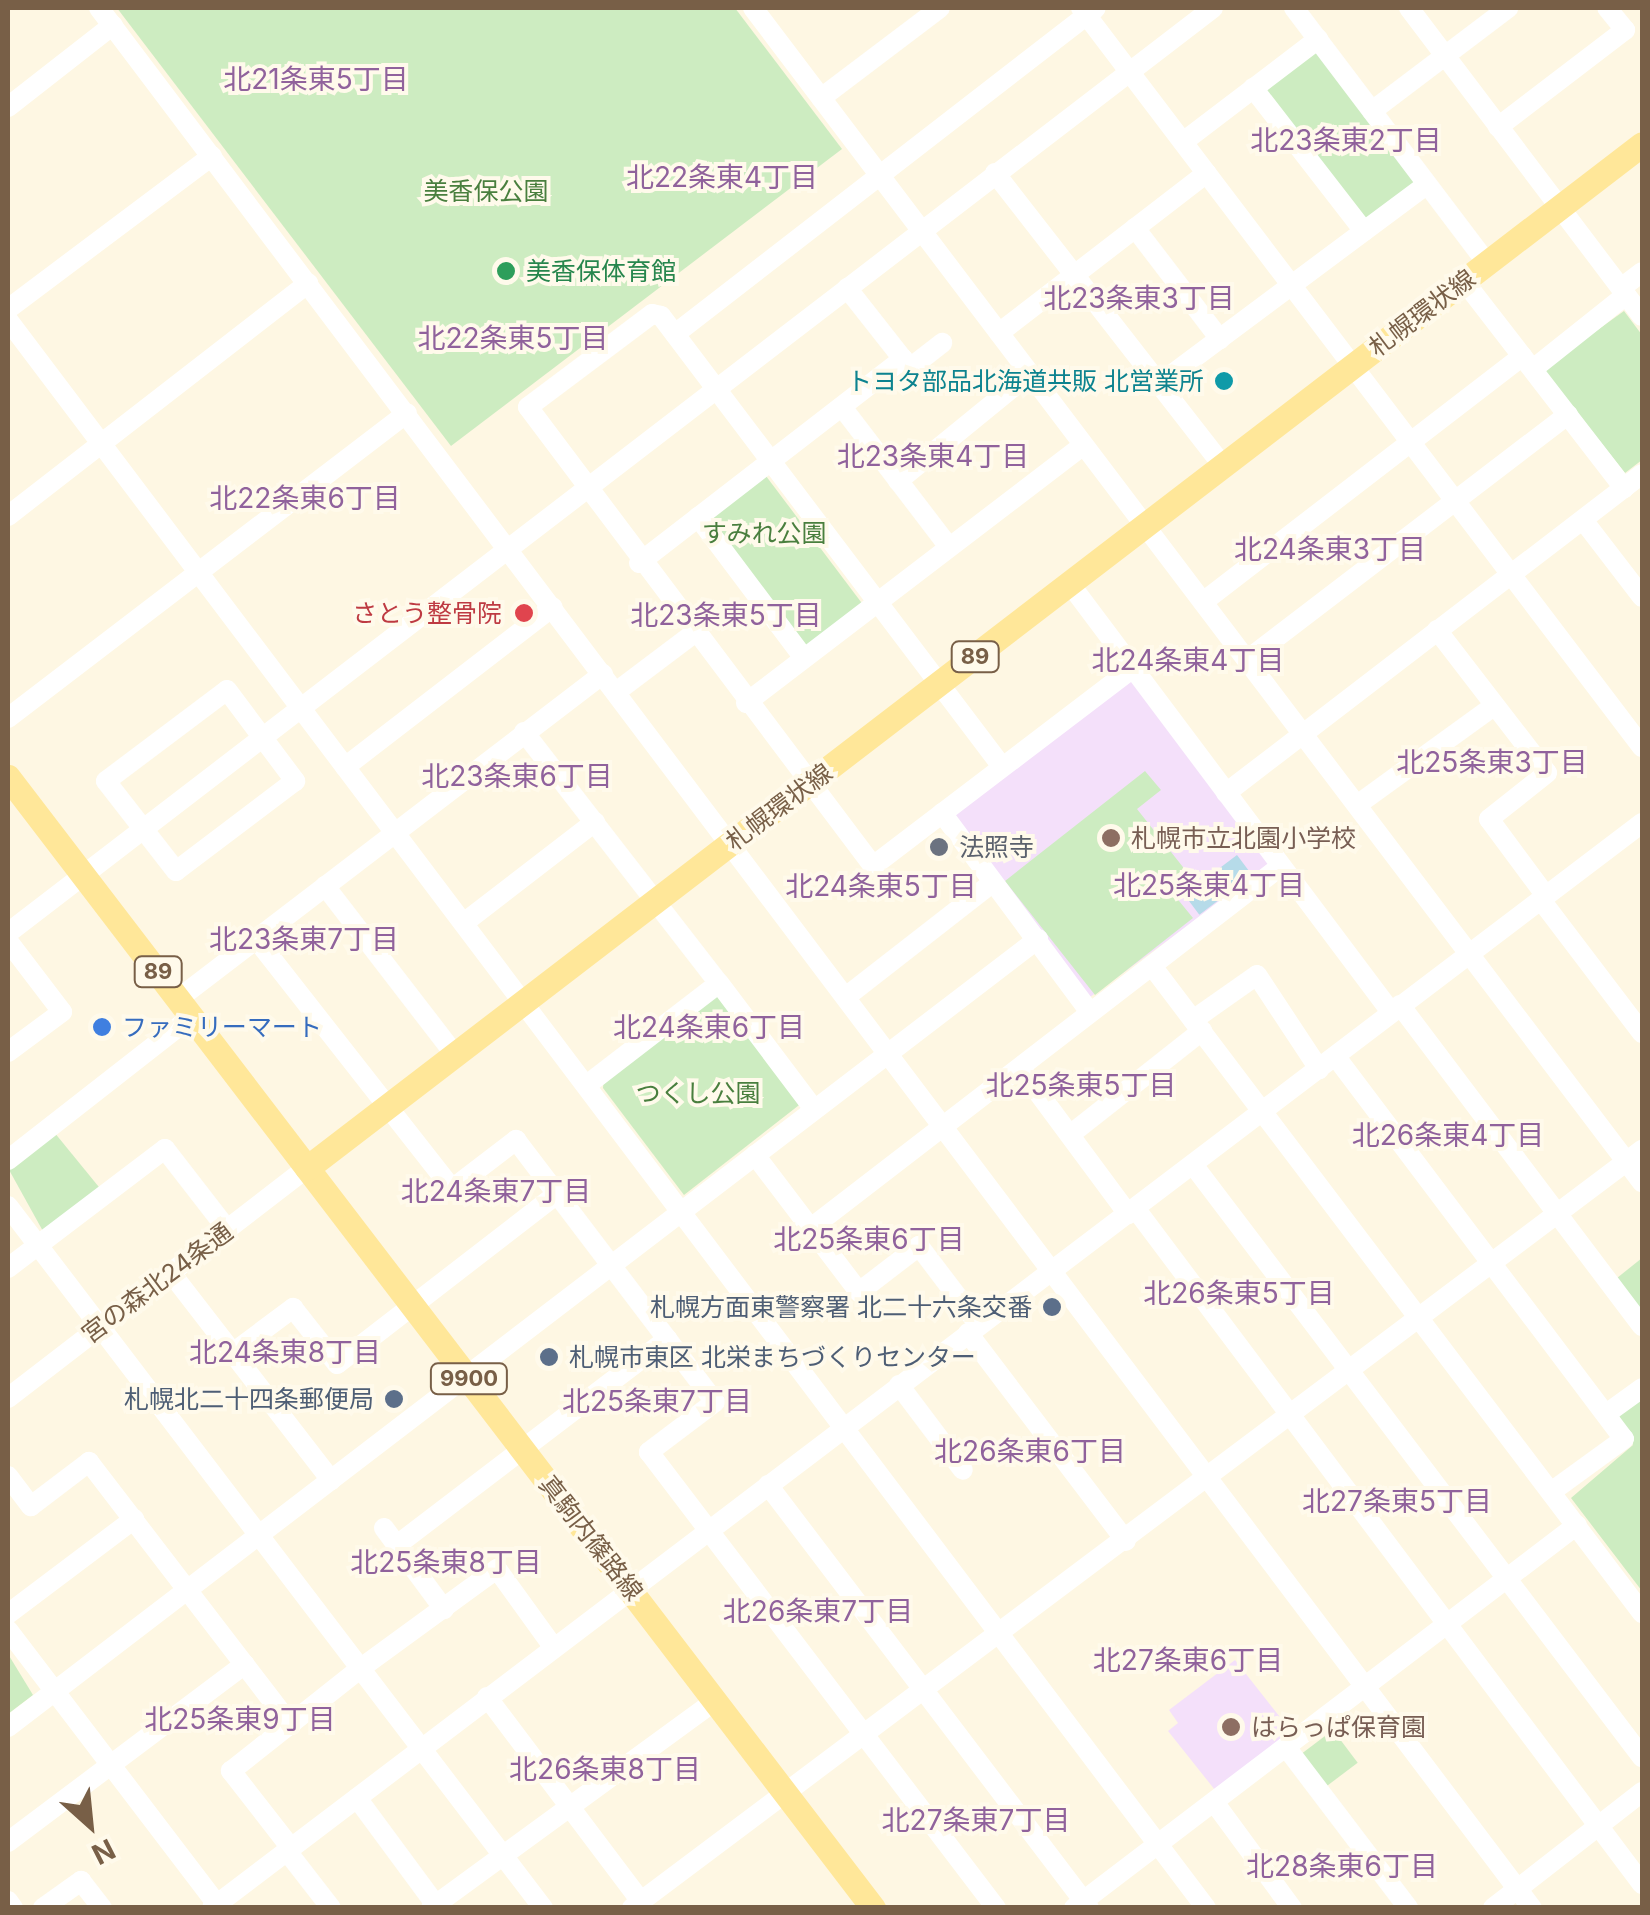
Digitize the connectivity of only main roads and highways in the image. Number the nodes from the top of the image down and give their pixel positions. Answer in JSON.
{"nodes":[{"id":1,"x":1642,"y":144,"type":"edge"},
{"id":2,"x":8,"y":777,"type":"edge"},
{"id":3,"x":307,"y":1168,"type":"junction"},
{"id":4,"x":873,"y":1908,"type":"edge"}],
"edges":[{"from":1,"to":3,"type":"main road","name":"札幌環状線","number":"89"},
{"from":2,"to":3,"type":"main road","number":"89"},
{"from":3,"to":4,"type":"main road","name":"真駒内篠路線","number":"9900"}]}
